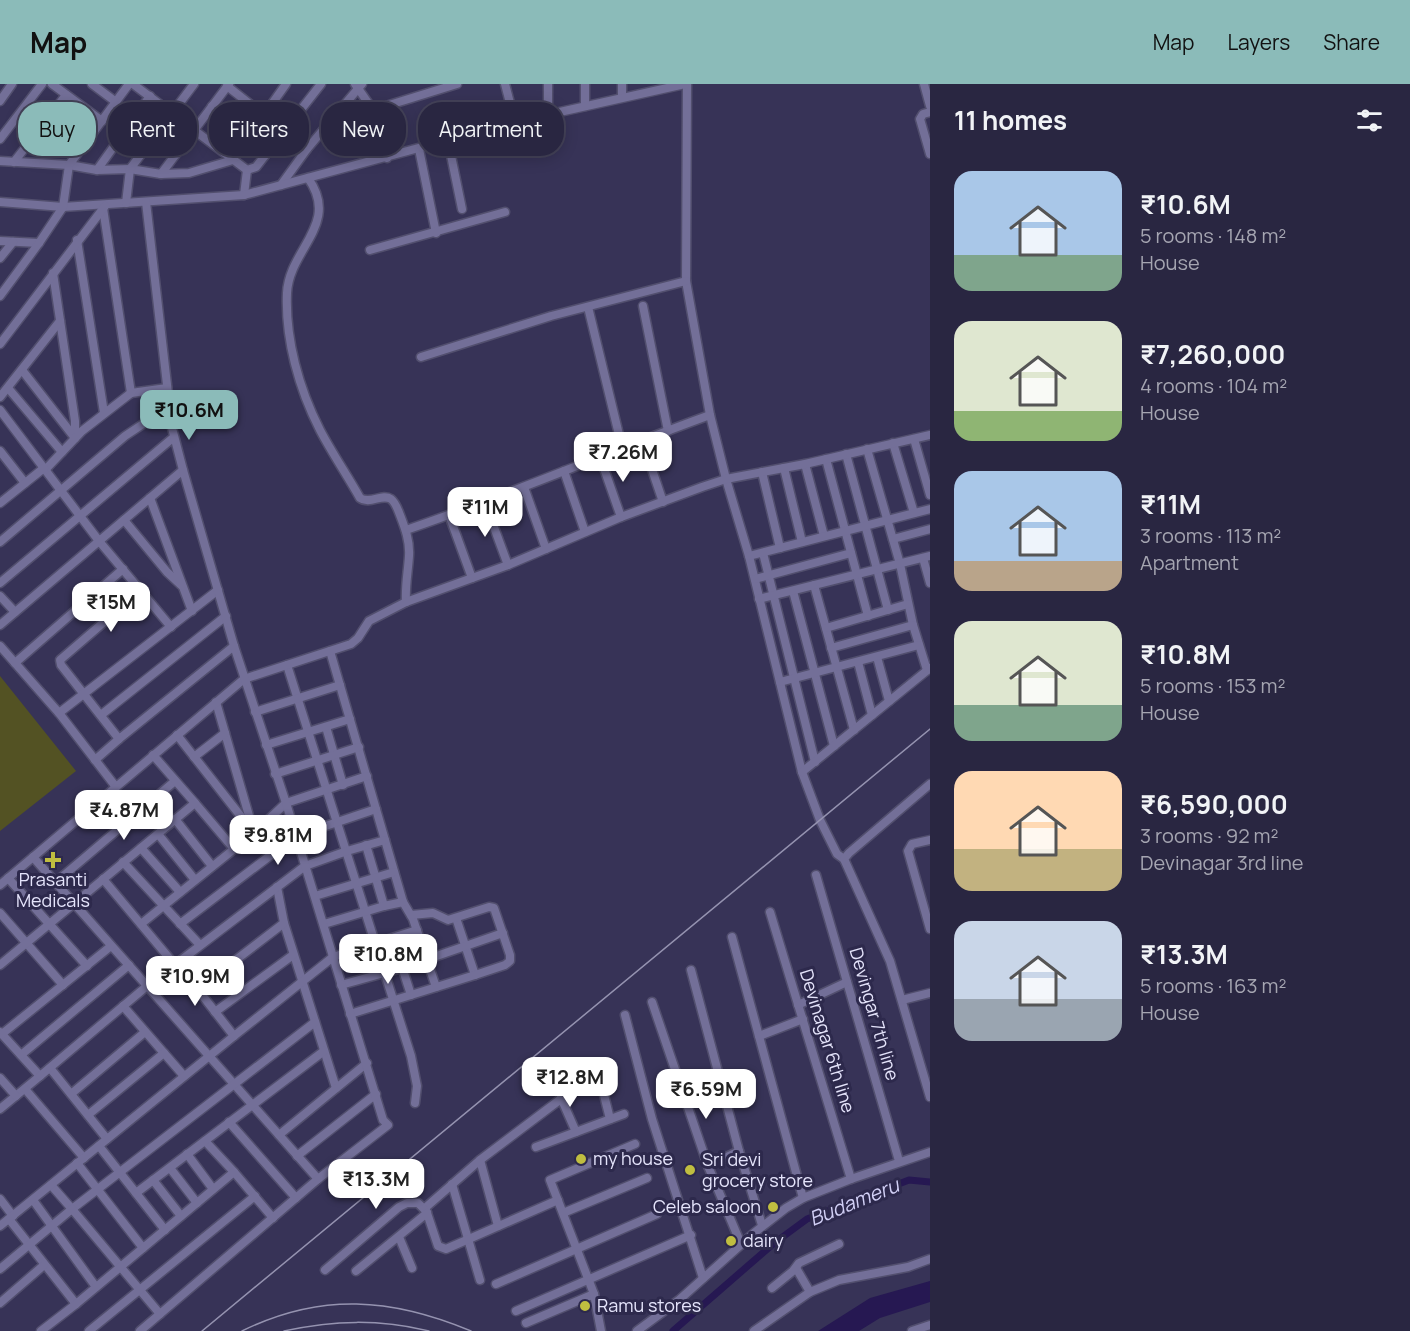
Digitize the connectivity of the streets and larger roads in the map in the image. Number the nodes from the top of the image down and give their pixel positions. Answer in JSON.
{"nodes":[{"id":1,"x":12,"y":84,"type":"edge"},
{"id":2,"x":42,"y":84,"type":"edge"},
{"id":3,"x":52,"y":84,"type":"edge"},
{"id":4,"x":92,"y":84,"type":"edge"},
{"id":5,"x":129,"y":84,"type":"edge"},
{"id":6,"x":133,"y":84,"type":"edge"},
{"id":7,"x":181,"y":84,"type":"edge"},
{"id":8,"x":286,"y":84,"type":"edge"},
{"id":9,"x":321,"y":84,"type":"edge"},
{"id":10,"x":457,"y":84,"type":"edge"},
{"id":11,"x":505,"y":84,"type":"edge"},
{"id":12,"x":548,"y":84,"type":"edge"},
{"id":13,"x":585,"y":84,"type":"edge"},
{"id":14,"x":622,"y":84,"type":"edge"},
{"id":15,"x":686,"y":84,"type":"edge"},
{"id":16,"x":924,"y":84,"type":"edge"},
{"id":17,"x":228,"y":85,"type":"edge"},
{"id":18,"x":358,"y":85,"type":"edge"},
{"id":19,"x":192,"y":87,"type":"edge"},
{"id":20,"x":656,"y":87,"type":"edge"},
{"id":21,"x":66,"y":94,"type":"junction"},
{"id":22,"x":150,"y":96,"type":"junction"},
{"id":23,"x":622,"y":97,"type":"junction"},
{"id":24,"x":0,"y":101,"type":"edge"},
{"id":25,"x":116,"y":102,"type":"joint"},
{"id":26,"x":158,"y":102,"type":"edge"},
{"id":27,"x":180,"y":102,"type":"edge"},
{"id":28,"x":215,"y":102,"type":"edge"},
{"id":29,"x":248,"y":102,"type":"edge"},
{"id":30,"x":273,"y":102,"type":"edge"},
{"id":31,"x":307,"y":102,"type":"edge"},
{"id":32,"x":368,"y":102,"type":"edge"},
{"id":33,"x":399,"y":102,"type":"edge"},
{"id":34,"x":510,"y":102,"type":"edge"},
{"id":35,"x":548,"y":102,"type":"edge"},
{"id":36,"x":585,"y":106,"type":"junction"},
{"id":37,"x":930,"y":106,"type":"edge"},
{"id":38,"x":209,"y":110,"type":"edge"},
{"id":39,"x":564,"y":111,"type":"edge"},
{"id":40,"x":930,"y":112,"type":"edge"},
{"id":41,"x":108,"y":113,"type":"edge"},
{"id":42,"x":102,"y":121,"type":"junction"},
{"id":43,"x":197,"y":126,"type":"edge"},
{"id":44,"x":197,"y":131,"type":"edge"},
{"id":45,"x":0,"y":139,"type":"edge"},
{"id":46,"x":928,"y":141,"type":"edge"},
{"id":47,"x":309,"y":148,"type":"edge"},
{"id":48,"x":418,"y":149,"type":"edge"},
{"id":49,"x":930,"y":154,"type":"edge"},
{"id":50,"x":140,"y":156,"type":"edge"},
{"id":51,"x":175,"y":156,"type":"edge"},
{"id":52,"x":265,"y":156,"type":"edge"},
{"id":53,"x":303,"y":156,"type":"edge"},
{"id":54,"x":420,"y":156,"type":"edge"},
{"id":55,"x":451,"y":156,"type":"edge"},
{"id":56,"x":387,"y":158,"type":"joint"},
{"id":57,"x":233,"y":160,"type":"junction"},
{"id":58,"x":0,"y":161,"type":"edge"},
{"id":59,"x":14,"y":162,"type":"junction"},
{"id":60,"x":69,"y":165,"type":"junction"},
{"id":61,"x":130,"y":169,"type":"junction"},
{"id":62,"x":247,"y":170,"type":"junction"},
{"id":63,"x":97,"y":171,"type":"junction"},
{"id":64,"x":161,"y":174,"type":"junction"},
{"id":65,"x":308,"y":178,"type":"junction"},
{"id":66,"x":281,"y":185,"type":"junction"},
{"id":67,"x":244,"y":195,"type":"junction"},
{"id":68,"x":0,"y":202,"type":"edge"},
{"id":69,"x":146,"y":202,"type":"junction"},
{"id":70,"x":126,"y":203,"type":"junction"},
{"id":71,"x":105,"y":206,"type":"junction"},
{"id":72,"x":63,"y":207,"type":"junction"},
{"id":73,"x":462,"y":209,"type":"dead end"},
{"id":74,"x":505,"y":212,"type":"dead end"},
{"id":75,"x":436,"y":233,"type":"junction"},
{"id":76,"x":77,"y":240,"type":"junction"},
{"id":77,"x":0,"y":241,"type":"edge"},
{"id":78,"x":13,"y":242,"type":"junction"},
{"id":79,"x":39,"y":243,"type":"junction"},
{"id":80,"x":370,"y":250,"type":"dead end"},
{"id":81,"x":0,"y":258,"type":"edge"},
{"id":82,"x":53,"y":273,"type":"junction"},
{"id":83,"x":686,"y":281,"type":"junction"},
{"id":84,"x":0,"y":296,"type":"edge"},
{"id":85,"x":642,"y":306,"type":"dead end"},
{"id":86,"x":588,"y":307,"type":"junction"},
{"id":87,"x":60,"y":321,"type":"junction"},
{"id":88,"x":0,"y":344,"type":"edge"},
{"id":89,"x":421,"y":357,"type":"dead end"},
{"id":90,"x":22,"y":370,"type":"junction"},
{"id":91,"x":8,"y":388,"type":"junction"},
{"id":92,"x":167,"y":388,"type":"junction"},
{"id":93,"x":130,"y":393,"type":"junction"},
{"id":94,"x":0,"y":398,"type":"edge"},
{"id":95,"x":170,"y":406,"type":"junction"},
{"id":96,"x":0,"y":410,"type":"edge"},
{"id":97,"x":104,"y":413,"type":"junction"},
{"id":98,"x":710,"y":415,"type":"junction"},
{"id":99,"x":668,"y":430,"type":"junction"},
{"id":100,"x":930,"y":435,"type":"edge"},
{"id":101,"x":174,"y":437,"type":"junction"},
{"id":102,"x":75,"y":438,"type":"junction"},
{"id":103,"x":914,"y":439,"type":"junction"},
{"id":104,"x":642,"y":440,"type":"junction"},
{"id":105,"x":893,"y":443,"type":"junction"},
{"id":106,"x":622,"y":447,"type":"junction"},
{"id":107,"x":867,"y":449,"type":"junction"},
{"id":108,"x":0,"y":451,"type":"edge"},
{"id":109,"x":62,"y":452,"type":"junction"},
{"id":110,"x":846,"y":454,"type":"junction"},
{"id":111,"x":600,"y":457,"type":"junction"},
{"id":112,"x":826,"y":459,"type":"junction"},
{"id":113,"x":805,"y":464,"type":"junction"},
{"id":114,"x":784,"y":468,"type":"junction"},
{"id":115,"x":44,"y":469,"type":"junction"},
{"id":116,"x":183,"y":470,"type":"junction"},
{"id":117,"x":564,"y":471,"type":"junction"},
{"id":118,"x":762,"y":472,"type":"junction"},
{"id":119,"x":726,"y":479,"type":"junction"},
{"id":120,"x":25,"y":483,"type":"junction"},
{"id":121,"x":524,"y":487,"type":"junction"},
{"id":122,"x":61,"y":491,"type":"junction"},
{"id":123,"x":930,"y":495,"type":"edge"},
{"id":124,"x":150,"y":498,"type":"junction"},
{"id":125,"x":1,"y":500,"type":"edge"},
{"id":126,"x":663,"y":502,"type":"junction"},
{"id":127,"x":485,"y":503,"type":"junction"},
{"id":128,"x":930,"y":509,"type":"edge"},
{"id":129,"x":914,"y":513,"type":"junction"},
{"id":130,"x":449,"y":515,"type":"junction"},
{"id":131,"x":80,"y":516,"type":"junction"},
{"id":132,"x":621,"y":517,"type":"junction"},
{"id":133,"x":124,"y":520,"type":"junction"},
{"id":134,"x":888,"y":520,"type":"junction"},
{"id":135,"x":866,"y":525,"type":"junction"},
{"id":136,"x":406,"y":530,"type":"junction"},
{"id":137,"x":930,"y":530,"type":"edge"},
{"id":138,"x":845,"y":531,"type":"junction"},
{"id":139,"x":585,"y":532,"type":"junction"},
{"id":140,"x":824,"y":537,"type":"junction"},
{"id":141,"x":893,"y":539,"type":"junction"},
{"id":142,"x":99,"y":541,"type":"junction"},
{"id":143,"x":0,"y":542,"type":"edge"},
{"id":144,"x":802,"y":542,"type":"junction"},
{"id":145,"x":780,"y":548,"type":"junction"},
{"id":146,"x":546,"y":549,"type":"junction"},
{"id":147,"x":763,"y":553,"type":"junction"},
{"id":148,"x":851,"y":553,"type":"junction"},
{"id":149,"x":749,"y":556,"type":"junction"},
{"id":150,"x":927,"y":557,"type":"edge"},
{"id":151,"x":900,"y":564,"type":"junction"},
{"id":152,"x":508,"y":565,"type":"junction"},
{"id":153,"x":123,"y":569,"type":"junction"},
{"id":154,"x":878,"y":569,"type":"junction"},
{"id":155,"x":768,"y":575,"type":"junction"},
{"id":156,"x":857,"y":575,"type":"junction"},
{"id":157,"x":472,"y":578,"type":"junction"},
{"id":158,"x":754,"y":579,"type":"junction"},
{"id":159,"x":0,"y":583,"type":"edge"},
{"id":160,"x":930,"y":583,"type":"edge"},
{"id":161,"x":814,"y":585,"type":"junction"},
{"id":162,"x":183,"y":587,"type":"junction"},
{"id":163,"x":141,"y":591,"type":"junction"},
{"id":164,"x":218,"y":591,"type":"junction"},
{"id":165,"x":793,"y":591,"type":"junction"},
{"id":166,"x":0,"y":596,"type":"edge"},
{"id":167,"x":773,"y":596,"type":"junction"},
{"id":168,"x":759,"y":599,"type":"junction"},
{"id":169,"x":406,"y":602,"type":"junction"},
{"id":170,"x":908,"y":604,"type":"junction"},
{"id":171,"x":888,"y":610,"type":"junction"},
{"id":172,"x":192,"y":611,"type":"junction"},
{"id":173,"x":15,"y":612,"type":"junction"},
{"id":174,"x":226,"y":616,"type":"junction"},
{"id":175,"x":868,"y":616,"type":"junction"},
{"id":176,"x":0,"y":625,"type":"edge"},
{"id":177,"x":913,"y":625,"type":"junction"},
{"id":178,"x":171,"y":627,"type":"junction"},
{"id":179,"x":826,"y":628,"type":"junction"},
{"id":180,"x":919,"y":645,"type":"junction"},
{"id":181,"x":0,"y":646,"type":"edge"},
{"id":182,"x":234,"y":646,"type":"junction"},
{"id":183,"x":831,"y":648,"type":"junction"},
{"id":184,"x":330,"y":651,"type":"junction"},
{"id":185,"x":877,"y":657,"type":"junction"},
{"id":186,"x":858,"y":662,"type":"junction"},
{"id":187,"x":15,"y":663,"type":"junction"},
{"id":188,"x":287,"y":665,"type":"junction"},
{"id":189,"x":837,"y":668,"type":"junction"},
{"id":190,"x":929,"y":669,"type":"edge"},
{"id":191,"x":815,"y":673,"type":"junction"},
{"id":192,"x":244,"y":679,"type":"junction"},
{"id":193,"x":793,"y":679,"type":"junction"},
{"id":194,"x":780,"y":682,"type":"junction"},
{"id":195,"x":340,"y":685,"type":"junction"},
{"id":196,"x":84,"y":694,"type":"junction"},
{"id":197,"x":297,"y":699,"type":"junction"},
{"id":198,"x":889,"y":701,"type":"junction"},
{"id":199,"x":216,"y":702,"type":"junction"},
{"id":200,"x":255,"y":712,"type":"junction"},
{"id":201,"x":59,"y":713,"type":"junction"},
{"id":202,"x":101,"y":715,"type":"junction"},
{"id":203,"x":872,"y":715,"type":"junction"},
{"id":204,"x":350,"y":719,"type":"junction"},
{"id":205,"x":326,"y":727,"type":"junction"},
{"id":206,"x":854,"y":730,"type":"junction"},
{"id":207,"x":308,"y":732,"type":"junction"},
{"id":208,"x":225,"y":733,"type":"junction"},
{"id":209,"x":177,"y":735,"type":"junction"},
{"id":210,"x":119,"y":739,"type":"junction"},
{"id":211,"x":266,"y":745,"type":"junction"},
{"id":212,"x":834,"y":746,"type":"junction"},
{"id":213,"x":359,"y":747,"type":"junction"},
{"id":214,"x":153,"y":756,"type":"junction"},
{"id":215,"x":334,"y":756,"type":"junction"},
{"id":216,"x":194,"y":757,"type":"junction"},
{"id":217,"x":95,"y":760,"type":"junction"},
{"id":218,"x":316,"y":761,"type":"junction"},
{"id":219,"x":815,"y":762,"type":"junction"},
{"id":220,"x":802,"y":772,"type":"junction"},
{"id":221,"x":275,"y":774,"type":"junction"},
{"id":222,"x":367,"y":776,"type":"junction"},
{"id":223,"x":175,"y":781,"type":"junction"},
{"id":224,"x":930,"y":784,"type":"edge"},
{"id":225,"x":343,"y":785,"type":"junction"},
{"id":226,"x":116,"y":787,"type":"junction"},
{"id":227,"x":328,"y":791,"type":"junction"},
{"id":228,"x":195,"y":803,"type":"junction"},
{"id":229,"x":286,"y":803,"type":"junction"},
{"id":230,"x":376,"y":809,"type":"junction"},
{"id":231,"x":175,"y":819,"type":"junction"},
{"id":232,"x":337,"y":822,"type":"junction"},
{"id":233,"x":254,"y":833,"type":"junction"},
{"id":234,"x":158,"y":834,"type":"junction"},
{"id":235,"x":296,"y":836,"type":"junction"},
{"id":236,"x":385,"y":840,"type":"junction"},
{"id":237,"x":930,"y":840,"type":"edge"},
{"id":238,"x":366,"y":846,"type":"junction"},
{"id":239,"x":141,"y":848,"type":"junction"},
{"id":240,"x":234,"y":849,"type":"junction"},
{"id":241,"x":346,"y":851,"type":"junction"},
{"id":242,"x":33,"y":856,"type":"junction"},
{"id":243,"x":123,"y":862,"type":"junction"},
{"id":244,"x":845,"y":862,"type":"junction"},
{"id":245,"x":212,"y":866,"type":"junction"},
{"id":246,"x":305,"y":866,"type":"junction"},
{"id":247,"x":394,"y":872,"type":"junction"},
{"id":248,"x":816,"y":875,"type":"dead end"},
{"id":249,"x":8,"y":878,"type":"junction"},
{"id":250,"x":375,"y":878,"type":"junction"},
{"id":251,"x":103,"y":879,"type":"junction"},
{"id":252,"x":195,"y":880,"type":"junction"},
{"id":253,"x":56,"y":882,"type":"junction"},
{"id":254,"x":357,"y":883,"type":"junction"},
{"id":255,"x":0,"y":885,"type":"edge"},
{"id":256,"x":277,"y":887,"type":"junction"},
{"id":257,"x":180,"y":892,"type":"junction"},
{"id":258,"x":315,"y":896,"type":"junction"},
{"id":259,"x":403,"y":902,"type":"junction"},
{"id":260,"x":74,"y":903,"type":"junction"},
{"id":261,"x":162,"y":906,"type":"junction"},
{"id":262,"x":384,"y":906,"type":"junction"},
{"id":263,"x":366,"y":911,"type":"junction"},
{"id":264,"x":770,"y":912,"type":"dead end"},
{"id":265,"x":0,"y":913,"type":"edge"},
{"id":266,"x":411,"y":915,"type":"junction"},
{"id":267,"x":456,"y":918,"type":"junction"},
{"id":268,"x":8,"y":922,"type":"junction"},
{"id":269,"x":284,"y":923,"type":"junction"},
{"id":270,"x":49,"y":924,"type":"junction"},
{"id":271,"x":141,"y":924,"type":"junction"},
{"id":272,"x":180,"y":924,"type":"junction"},
{"id":273,"x":324,"y":924,"type":"junction"},
{"id":274,"x":0,"y":928,"type":"edge"},
{"id":275,"x":930,"y":929,"type":"edge"},
{"id":276,"x":417,"y":930,"type":"junction"},
{"id":277,"x":503,"y":933,"type":"junction"},
{"id":278,"x":732,"y":937,"type":"dead end"},
{"id":279,"x":393,"y":939,"type":"junction"},
{"id":280,"x":26,"y":943,"type":"junction"},
{"id":281,"x":376,"y":944,"type":"junction"},
{"id":282,"x":200,"y":945,"type":"junction"},
{"id":283,"x":111,"y":946,"type":"junction"},
{"id":284,"x":465,"y":946,"type":"junction"},
{"id":285,"x":293,"y":955,"type":"junction"},
{"id":286,"x":333,"y":957,"type":"junction"},
{"id":287,"x":427,"y":959,"type":"junction"},
{"id":288,"x":176,"y":964,"type":"junction"},
{"id":289,"x":0,"y":965,"type":"edge"},
{"id":290,"x":129,"y":965,"type":"junction"},
{"id":291,"x":87,"y":966,"type":"junction"},
{"id":292,"x":402,"y":968,"type":"junction"},
{"id":293,"x":691,"y":970,"type":"dead end"},
{"id":294,"x":384,"y":973,"type":"junction"},
{"id":295,"x":475,"y":975,"type":"junction"},
{"id":296,"x":302,"y":982,"type":"junction"},
{"id":297,"x":847,"y":982,"type":"junction"},
{"id":298,"x":63,"y":985,"type":"junction"},
{"id":299,"x":341,"y":985,"type":"junction"},
{"id":300,"x":147,"y":986,"type":"junction"},
{"id":301,"x":436,"y":987,"type":"junction"},
{"id":302,"x":198,"y":989,"type":"junction"},
{"id":303,"x":930,"y":993,"type":"edge"},
{"id":304,"x":411,"y":995,"type":"junction"},
{"id":305,"x":394,"y":1000,"type":"junction"},
{"id":306,"x":902,"y":1000,"type":"junction"},
{"id":307,"x":652,"y":1002,"type":"dead end"},
{"id":308,"x":798,"y":1005,"type":"junction"},
{"id":309,"x":123,"y":1006,"type":"junction"},
{"id":310,"x":215,"y":1012,"type":"junction"},
{"id":311,"x":351,"y":1014,"type":"junction"},
{"id":312,"x":626,"y":1015,"type":"dead end"},
{"id":313,"x":803,"y":1019,"type":"junction"},
{"id":314,"x":315,"y":1022,"type":"junction"},
{"id":315,"x":145,"y":1032,"type":"junction"},
{"id":316,"x":1,"y":1033,"type":"edge"},
{"id":317,"x":234,"y":1036,"type":"junction"},
{"id":318,"x":759,"y":1036,"type":"junction"},
{"id":319,"x":324,"y":1051,"type":"junction"},
{"id":320,"x":164,"y":1053,"type":"junction"},
{"id":321,"x":21,"y":1055,"type":"junction"},
{"id":322,"x":209,"y":1056,"type":"junction"},
{"id":323,"x":367,"y":1063,"type":"junction"},
{"id":324,"x":50,"y":1068,"type":"junction"},
{"id":325,"x":40,"y":1076,"type":"junction"},
{"id":326,"x":184,"y":1076,"type":"junction"},
{"id":327,"x":0,"y":1078,"type":"edge"},
{"id":328,"x":234,"y":1084,"type":"junction"},
{"id":329,"x":336,"y":1088,"type":"junction"},
{"id":330,"x":25,"y":1089,"type":"junction"},
{"id":331,"x":71,"y":1094,"type":"junction"},
{"id":332,"x":376,"y":1094,"type":"junction"},
{"id":333,"x":16,"y":1096,"type":"junction"},
{"id":334,"x":930,"y":1097,"type":"edge"},
{"id":335,"x":561,"y":1098,"type":"junction"},
{"id":336,"x":415,"y":1103,"type":"dead end"},
{"id":337,"x":252,"y":1104,"type":"junction"},
{"id":338,"x":0,"y":1109,"type":"edge"},
{"id":339,"x":624,"y":1114,"type":"dead end"},
{"id":340,"x":88,"y":1115,"type":"junction"},
{"id":341,"x":610,"y":1119,"type":"junction"},
{"id":342,"x":229,"y":1122,"type":"junction"},
{"id":343,"x":576,"y":1132,"type":"junction"},
{"id":344,"x":279,"y":1135,"type":"junction"},
{"id":345,"x":107,"y":1139,"type":"junction"},
{"id":346,"x":205,"y":1141,"type":"junction"},
{"id":347,"x":635,"y":1144,"type":"dead end"},
{"id":348,"x":99,"y":1146,"type":"junction"},
{"id":349,"x":536,"y":1147,"type":"dead end"},
{"id":350,"x":739,"y":1151,"type":"junction"},
{"id":351,"x":930,"y":1152,"type":"edge"},
{"id":352,"x":187,"y":1154,"type":"junction"},
{"id":353,"x":297,"y":1156,"type":"junction"},
{"id":354,"x":480,"y":1160,"type":"junction"},
{"id":355,"x":81,"y":1161,"type":"junction"},
{"id":356,"x":899,"y":1161,"type":"junction"},
{"id":357,"x":708,"y":1166,"type":"junction"},
{"id":358,"x":170,"y":1168,"type":"junction"},
{"id":359,"x":234,"y":1172,"type":"junction"},
{"id":360,"x":120,"y":1173,"type":"junction"},
{"id":361,"x":647,"y":1178,"type":"dead end"},
{"id":362,"x":318,"y":1179,"type":"junction"},
{"id":363,"x":851,"y":1179,"type":"junction"},
{"id":364,"x":153,"y":1180,"type":"junction"},
{"id":365,"x":452,"y":1184,"type":"junction"},
{"id":366,"x":51,"y":1185,"type":"junction"},
{"id":367,"x":213,"y":1189,"type":"junction"},
{"id":368,"x":97,"y":1190,"type":"junction"},
{"id":369,"x":136,"y":1194,"type":"junction"},
{"id":370,"x":255,"y":1196,"type":"junction"},
{"id":371,"x":296,"y":1198,"type":"junction"},
{"id":372,"x":803,"y":1198,"type":"junction"},
{"id":373,"x":0,"y":1199,"type":"edge"},
{"id":374,"x":33,"y":1200,"type":"junction"},
{"id":375,"x":558,"y":1200,"type":"junction"},
{"id":376,"x":197,"y":1203,"type":"junction"},
{"id":377,"x":72,"y":1209,"type":"junction"},
{"id":378,"x":426,"y":1211,"type":"junction"},
{"id":379,"x":563,"y":1213,"type":"junction"},
{"id":380,"x":657,"y":1214,"type":"dead end"},
{"id":381,"x":181,"y":1216,"type":"junction"},
{"id":382,"x":11,"y":1218,"type":"junction"},
{"id":383,"x":273,"y":1218,"type":"junction"},
{"id":384,"x":762,"y":1225,"type":"junction"},
{"id":385,"x":0,"y":1226,"type":"edge"},
{"id":386,"x":498,"y":1226,"type":"junction"},
{"id":387,"x":51,"y":1227,"type":"junction"},
{"id":388,"x":165,"y":1230,"type":"junction"},
{"id":389,"x":690,"y":1235,"type":"junction"},
{"id":390,"x":399,"y":1237,"type":"junction"},
{"id":391,"x":468,"y":1239,"type":"junction"},
{"id":392,"x":741,"y":1244,"type":"junction"},
{"id":393,"x":839,"y":1244,"type":"dead end"},
{"id":394,"x":29,"y":1245,"type":"junction"},
{"id":395,"x":143,"y":1248,"type":"junction"},
{"id":396,"x":577,"y":1249,"type":"junction"},
{"id":397,"x":930,"y":1259,"type":"edge"},
{"id":398,"x":44,"y":1264,"type":"junction"},
{"id":399,"x":119,"y":1267,"type":"junction"},
{"id":400,"x":412,"y":1268,"type":"dead end"},
{"id":401,"x":796,"y":1268,"type":"junction"},
{"id":402,"x":0,"y":1269,"type":"edge"},
{"id":403,"x":325,"y":1269,"type":"dead end"},
{"id":404,"x":356,"y":1271,"type":"dead end"},
{"id":405,"x":704,"y":1278,"type":"junction"},
{"id":406,"x":480,"y":1280,"type":"dead end"},
{"id":407,"x":588,"y":1280,"type":"junction"},
{"id":408,"x":496,"y":1284,"type":"dead end"},
{"id":409,"x":96,"y":1287,"type":"junction"},
{"id":410,"x":772,"y":1288,"type":"dead end"},
{"id":411,"x":138,"y":1289,"type":"junction"},
{"id":412,"x":810,"y":1292,"type":"junction"},
{"id":413,"x":594,"y":1294,"type":"junction"},
{"id":414,"x":0,"y":1303,"type":"edge"},
{"id":415,"x":76,"y":1304,"type":"junction"},
{"id":416,"x":516,"y":1311,"type":"dead end"},
{"id":417,"x":160,"y":1314,"type":"junction"},
{"id":418,"x":526,"y":1323,"type":"dead end"},
{"id":419,"x":927,"y":1327,"type":"edge"},
{"id":420,"x":41,"y":1331,"type":"edge"},
{"id":421,"x":89,"y":1331,"type":"edge"},
{"id":422,"x":140,"y":1331,"type":"edge"},
{"id":423,"x":601,"y":1331,"type":"edge"},
{"id":424,"x":637,"y":1331,"type":"edge"},
{"id":425,"x":754,"y":1331,"type":"edge"},
{"id":426,"x":912,"y":1331,"type":"edge"}],
"edges":[{"from":1,"to":24,"type":"street"},
{"from":2,"to":45,"type":"street"},
{"from":3,"to":21,"type":"street"},
{"from":4,"to":25,"type":"street"},
{"from":5,"to":25,"type":"street"},
{"from":6,"to":22,"type":"street"},
{"from":7,"to":19,"type":"street"},
{"from":8,"to":30,"type":"street"},
{"from":9,"to":31,"type":"street"},
{"from":10,"to":33,"type":"street"},
{"from":11,"to":34,"type":"street"},
{"from":12,"to":35,"type":"street"},
{"from":13,"to":36,"type":"street"},
{"from":14,"to":23,"type":"street"},
{"from":15,"to":20,"type":"street"},
{"from":15,"to":83,"type":"street"},
{"from":16,"to":37,"type":"street"},
{"from":17,"to":28,"type":"street"},
{"from":17,"to":29,"type":"street"},
{"from":18,"to":32,"type":"street"},
{"from":18,"to":47,"type":"street"},
{"from":19,"to":27,"type":"street"},
{"from":20,"to":23,"type":"street"},
{"from":21,"to":42,"type":"street"},
{"from":21,"to":59,"type":"street"},
{"from":22,"to":26,"type":"street"},
{"from":22,"to":63,"type":"street"},
{"from":23,"to":36,"type":"street"},
{"from":36,"to":39,"type":"street"},
{"from":38,"to":43,"type":"street"},
{"from":40,"to":46,"type":"street"},
{"from":41,"to":42,"type":"street"},
{"from":42,"to":60,"type":"street"},
{"from":44,"to":57,"type":"street"},
{"from":46,"to":49,"type":"street"},
{"from":48,"to":56,"type":"street"},
{"from":50,"to":61,"type":"street"},
{"from":51,"to":64,"type":"street"},
{"from":52,"to":62,"type":"street"},
{"from":53,"to":66,"type":"street"},
{"from":54,"to":75,"type":"street"},
{"from":55,"to":73,"type":"street"},
{"from":56,"to":65,"type":"street"},
{"from":57,"to":62,"type":"street"},
{"from":57,"to":64,"type":"street"},
{"from":58,"to":59,"type":"street"},
{"from":59,"to":60,"type":"street"},
{"from":60,"to":63,"type":"street"},
{"from":60,"to":72,"type":"street"},
{"from":61,"to":63,"type":"street"},
{"from":61,"to":64,"type":"street"},
{"from":61,"to":70,"type":"street"},
{"from":62,"to":67,"type":"street"},
{"from":65,"to":66,"type":"street"},
{"from":65,"to":136,"type":"street"},
{"from":66,"to":67,"type":"street"},
{"from":67,"to":69,"type":"street"},
{"from":68,"to":72,"type":"street"},
{"from":69,"to":70,"type":"street"},
{"from":69,"to":92,"type":"street"},
{"from":70,"to":71,"type":"street"},
{"from":71,"to":72,"type":"street"},
{"from":71,"to":76,"type":"street"},
{"from":71,"to":93,"type":"street"},
{"from":72,"to":79,"type":"street"},
{"from":74,"to":75,"type":"street"},
{"from":75,"to":80,"type":"street"},
{"from":76,"to":82,"type":"street"},
{"from":76,"to":97,"type":"street"},
{"from":77,"to":78,"type":"street"},
{"from":78,"to":79,"type":"street"},
{"from":78,"to":81,"type":"street"},
{"from":79,"to":84,"type":"street"},
{"from":82,"to":87,"type":"street"},
{"from":82,"to":88,"type":"street"},
{"from":83,"to":86,"type":"street"},
{"from":83,"to":98,"type":"street"},
{"from":85,"to":99,"type":"street"},
{"from":86,"to":89,"type":"street"},
{"from":86,"to":106,"type":"street"},
{"from":87,"to":90,"type":"street"},
{"from":87,"to":102,"type":"street"},
{"from":90,"to":91,"type":"street"},
{"from":90,"to":102,"type":"street"},
{"from":91,"to":94,"type":"street"},
{"from":91,"to":109,"type":"street"},
{"from":92,"to":93,"type":"street"},
{"from":92,"to":95,"type":"street"},
{"from":93,"to":97,"type":"street"},
{"from":95,"to":101,"type":"street"},
{"from":95,"to":122,"type":"street"},
{"from":96,"to":115,"type":"street"},
{"from":97,"to":102,"type":"street"},
{"from":98,"to":99,"type":"street"},
{"from":98,"to":119,"type":"street"},
{"from":99,"to":104,"type":"street"},
{"from":100,"to":103,"type":"street"},
{"from":101,"to":116,"type":"street"},
{"from":101,"to":131,"type":"street"},
{"from":102,"to":109,"type":"street"},
{"from":103,"to":105,"type":"street"},
{"from":103,"to":123,"type":"street"},
{"from":104,"to":106,"type":"street"},
{"from":104,"to":126,"type":"street"},
{"from":105,"to":107,"type":"street"},
{"from":105,"to":129,"type":"street"},
{"from":106,"to":111,"type":"street"},
{"from":107,"to":110,"type":"street"},
{"from":107,"to":134,"type":"street"},
{"from":108,"to":120,"type":"street"},
{"from":109,"to":115,"type":"street"},
{"from":110,"to":112,"type":"street"},
{"from":110,"to":135,"type":"street"},
{"from":111,"to":117,"type":"street"},
{"from":111,"to":132,"type":"street"},
{"from":112,"to":113,"type":"street"},
{"from":112,"to":138,"type":"street"},
{"from":113,"to":114,"type":"street"},
{"from":113,"to":140,"type":"street"},
{"from":114,"to":118,"type":"street"},
{"from":114,"to":144,"type":"street"},
{"from":115,"to":120,"type":"street"},
{"from":115,"to":122,"type":"street"},
{"from":116,"to":124,"type":"street"},
{"from":116,"to":164,"type":"street"},
{"from":117,"to":121,"type":"street"},
{"from":117,"to":139,"type":"street"},
{"from":118,"to":119,"type":"street"},
{"from":118,"to":145,"type":"street"},
{"from":119,"to":126,"type":"street"},
{"from":119,"to":149,"type":"street"},
{"from":120,"to":125,"type":"street"},
{"from":121,"to":127,"type":"street"},
{"from":121,"to":146,"type":"street"},
{"from":122,"to":131,"type":"street"},
{"from":122,"to":143,"type":"street"},
{"from":124,"to":133,"type":"street"},
{"from":124,"to":162,"type":"street"},
{"from":126,"to":132,"type":"street"},
{"from":127,"to":130,"type":"street"},
{"from":127,"to":152,"type":"street"},
{"from":128,"to":129,"type":"street"},
{"from":129,"to":134,"type":"street"},
{"from":130,"to":136,"type":"street"},
{"from":130,"to":157,"type":"street"},
{"from":131,"to":142,"type":"street"},
{"from":131,"to":159,"type":"street"},
{"from":132,"to":139,"type":"street"},
{"from":133,"to":142,"type":"street"},
{"from":133,"to":162,"type":"street"},
{"from":134,"to":135,"type":"street"},
{"from":134,"to":141,"type":"street"},
{"from":135,"to":138,"type":"street"},
{"from":135,"to":154,"type":"street"},
{"from":136,"to":169,"type":"street"},
{"from":137,"to":141,"type":"street"},
{"from":138,"to":140,"type":"street"},
{"from":138,"to":148,"type":"street"},
{"from":139,"to":146,"type":"street"},
{"from":140,"to":144,"type":"street"},
{"from":141,"to":151,"type":"street"},
{"from":142,"to":153,"type":"street"},
{"from":142,"to":173,"type":"street"},
{"from":144,"to":145,"type":"street"},
{"from":145,"to":147,"type":"street"},
{"from":146,"to":152,"type":"street"},
{"from":147,"to":149,"type":"street"},
{"from":147,"to":155,"type":"street"},
{"from":148,"to":155,"type":"street"},
{"from":148,"to":156,"type":"street"},
{"from":149,"to":158,"type":"street"},
{"from":150,"to":151,"type":"street"},
{"from":150,"to":160,"type":"street"},
{"from":151,"to":154,"type":"street"},
{"from":151,"to":170,"type":"street"},
{"from":152,"to":157,"type":"street"},
{"from":153,"to":163,"type":"street"},
{"from":153,"to":187,"type":"street"},
{"from":154,"to":156,"type":"street"},
{"from":154,"to":171,"type":"street"},
{"from":155,"to":158,"type":"street"},
{"from":155,"to":167,"type":"street"},
{"from":156,"to":161,"type":"street"},
{"from":156,"to":175,"type":"street"},
{"from":157,"to":169,"type":"street"},
{"from":158,"to":168,"type":"street"},
{"from":161,"to":165,"type":"street"},
{"from":161,"to":179,"type":"street"},
{"from":162,"to":172,"type":"street"},
{"from":163,"to":178,"type":"street"},
{"from":163,"to":196,"type":"street"},
{"from":164,"to":172,"type":"street"},
{"from":164,"to":174,"type":"street"},
{"from":165,"to":167,"type":"street"},
{"from":165,"to":191,"type":"street"},
{"from":166,"to":173,"type":"street"},
{"from":167,"to":168,"type":"street"},
{"from":167,"to":193,"type":"street"},
{"from":168,"to":194,"type":"street"},
{"from":169,"to":184,"type":"street"},
{"from":170,"to":171,"type":"street"},
{"from":170,"to":177,"type":"street"},
{"from":171,"to":175,"type":"street"},
{"from":172,"to":178,"type":"street"},
{"from":173,"to":176,"type":"street"},
{"from":174,"to":182,"type":"street"},
{"from":174,"to":202,"type":"street"},
{"from":175,"to":179,"type":"street"},
{"from":177,"to":180,"type":"street"},
{"from":177,"to":183,"type":"street"},
{"from":178,"to":196,"type":"street"},
{"from":179,"to":183,"type":"street"},
{"from":180,"to":185,"type":"street"},
{"from":180,"to":190,"type":"street"},
{"from":181,"to":187,"type":"street"},
{"from":182,"to":192,"type":"street"},
{"from":182,"to":210,"type":"street"},
{"from":183,"to":189,"type":"street"},
{"from":184,"to":188,"type":"street"},
{"from":184,"to":195,"type":"street"},
{"from":185,"to":186,"type":"street"},
{"from":185,"to":198,"type":"street"},
{"from":186,"to":189,"type":"street"},
{"from":186,"to":203,"type":"street"},
{"from":187,"to":201,"type":"street"},
{"from":188,"to":192,"type":"street"},
{"from":188,"to":197,"type":"street"},
{"from":189,"to":191,"type":"street"},
{"from":189,"to":206,"type":"street"},
{"from":190,"to":198,"type":"street"},
{"from":191,"to":193,"type":"street"},
{"from":191,"to":212,"type":"street"},
{"from":192,"to":199,"type":"street"},
{"from":192,"to":200,"type":"street"},
{"from":193,"to":194,"type":"street"},
{"from":193,"to":219,"type":"street"},
{"from":194,"to":220,"type":"street"},
{"from":195,"to":197,"type":"street"},
{"from":195,"to":204,"type":"street"},
{"from":196,"to":201,"type":"street"},
{"from":196,"to":202,"type":"street"},
{"from":197,"to":200,"type":"street"},
{"from":197,"to":207,"type":"street"},
{"from":198,"to":203,"type":"street"},
{"from":199,"to":208,"type":"street"},
{"from":199,"to":209,"type":"street"},
{"from":200,"to":211,"type":"street"},
{"from":201,"to":217,"type":"street"},
{"from":202,"to":210,"type":"street"},
{"from":203,"to":206,"type":"street"},
{"from":204,"to":205,"type":"street"},
{"from":204,"to":213,"type":"street"},
{"from":205,"to":207,"type":"street"},
{"from":205,"to":215,"type":"street"},
{"from":206,"to":212,"type":"street"},
{"from":207,"to":211,"type":"street"},
{"from":207,"to":218,"type":"street"},
{"from":208,"to":216,"type":"street"},
{"from":208,"to":233,"type":"street"},
{"from":209,"to":214,"type":"street"},
{"from":209,"to":216,"type":"street"},
{"from":210,"to":217,"type":"street"},
{"from":211,"to":221,"type":"street"},
{"from":212,"to":219,"type":"street"},
{"from":213,"to":215,"type":"street"},
{"from":213,"to":222,"type":"street"},
{"from":214,"to":223,"type":"street"},
{"from":214,"to":226,"type":"street"},
{"from":215,"to":218,"type":"street"},
{"from":215,"to":225,"type":"street"},
{"from":216,"to":233,"type":"street"},
{"from":217,"to":226,"type":"street"},
{"from":218,"to":221,"type":"street"},
{"from":218,"to":227,"type":"street"},
{"from":219,"to":220,"type":"street"},
{"from":220,"to":244,"type":"street"},
{"from":221,"to":229,"type":"street"},
{"from":222,"to":225,"type":"street"},
{"from":222,"to":230,"type":"street"},
{"from":223,"to":228,"type":"street"},
{"from":223,"to":253,"type":"street"},
{"from":224,"to":244,"type":"street"},
{"from":225,"to":227,"type":"street"},
{"from":226,"to":242,"type":"street"},
{"from":227,"to":229,"type":"street"},
{"from":227,"to":232,"type":"street"},
{"from":228,"to":231,"type":"street"},
{"from":228,"to":240,"type":"street"},
{"from":229,"to":233,"type":"street"},
{"from":229,"to":235,"type":"street"},
{"from":230,"to":232,"type":"street"},
{"from":230,"to":236,"type":"street"},
{"from":231,"to":234,"type":"street"},
{"from":231,"to":245,"type":"street"},
{"from":232,"to":235,"type":"street"},
{"from":232,"to":241,"type":"street"},
{"from":233,"to":240,"type":"street"},
{"from":234,"to":239,"type":"street"},
{"from":234,"to":252,"type":"street"},
{"from":235,"to":246,"type":"street"},
{"from":235,"to":272,"type":"street"},
{"from":236,"to":238,"type":"street"},
{"from":236,"to":247,"type":"street"},
{"from":237,"to":275,"type":"street"},
{"from":238,"to":241,"type":"street"},
{"from":238,"to":250,"type":"street"},
{"from":239,"to":243,"type":"street"},
{"from":239,"to":257,"type":"street"},
{"from":240,"to":245,"type":"street"},
{"from":241,"to":246,"type":"street"},
{"from":241,"to":254,"type":"street"},
{"from":242,"to":249,"type":"street"},
{"from":242,"to":253,"type":"street"},
{"from":243,"to":251,"type":"street"},
{"from":243,"to":261,"type":"street"},
{"from":244,"to":306,"type":"street"},
{"from":245,"to":252,"type":"street"},
{"from":246,"to":256,"type":"street"},
{"from":246,"to":258,"type":"street"},
{"from":247,"to":250,"type":"street"},
{"from":247,"to":259,"type":"street"},
{"from":248,"to":297,"type":"street","name":"Devingar 7th line"},
{"from":249,"to":255,"type":"street"},
{"from":249,"to":270,"type":"street"},
{"from":250,"to":254,"type":"street"},
{"from":250,"to":262,"type":"street"},
{"from":251,"to":260,"type":"street"},
{"from":251,"to":271,"type":"street"},
{"from":252,"to":257,"type":"street"},
{"from":253,"to":260,"type":"street"},
{"from":254,"to":258,"type":"street"},
{"from":254,"to":263,"type":"street"},
{"from":256,"to":269,"type":"street"},
{"from":256,"to":282,"type":"street"},
{"from":257,"to":261,"type":"street"},
{"from":258,"to":273,"type":"street"},
{"from":259,"to":262,"type":"street"},
{"from":259,"to":266,"type":"street"},
{"from":260,"to":270,"type":"street"},
{"from":260,"to":283,"type":"street"},
{"from":261,"to":271,"type":"street"},
{"from":261,"to":272,"type":"street"},
{"from":262,"to":263,"type":"street"},
{"from":263,"to":273,"type":"street"},
{"from":263,"to":281,"type":"street"},
{"from":264,"to":308,"type":"street","name":"Devinagar 6th line"},
{"from":265,"to":268,"type":"street"},
{"from":266,"to":267,"type":"street"},
{"from":266,"to":276,"type":"street"},
{"from":267,"to":277,"type":"street"},
{"from":267,"to":284,"type":"street"},
{"from":268,"to":274,"type":"street"},
{"from":268,"to":280,"type":"street"},
{"from":269,"to":285,"type":"street"},
{"from":269,"to":302,"type":"street"},
{"from":270,"to":280,"type":"street"},
{"from":270,"to":291,"type":"street"},
{"from":271,"to":288,"type":"street"},
{"from":272,"to":282,"type":"street"},
{"from":273,"to":286,"type":"street"},
{"from":276,"to":279,"type":"street"},
{"from":276,"to":287,"type":"street"},
{"from":277,"to":284,"type":"street"},
{"from":277,"to":295,"type":"street"},
{"from":278,"to":318,"type":"street"},
{"from":279,"to":281,"type":"street"},
{"from":279,"to":292,"type":"street"},
{"from":280,"to":289,"type":"street"},
{"from":280,"to":298,"type":"street"},
{"from":281,"to":286,"type":"street"},
{"from":281,"to":294,"type":"street"},
{"from":282,"to":288,"type":"street"},
{"from":283,"to":290,"type":"street"},
{"from":283,"to":291,"type":"street"},
{"from":284,"to":287,"type":"street"},
{"from":284,"to":295,"type":"street"},
{"from":285,"to":296,"type":"street"},
{"from":285,"to":310,"type":"street"},
{"from":286,"to":296,"type":"street"},
{"from":286,"to":299,"type":"street"},
{"from":287,"to":292,"type":"street"},
{"from":287,"to":301,"type":"street"},
{"from":288,"to":300,"type":"street"},
{"from":288,"to":302,"type":"street"},
{"from":290,"to":300,"type":"street"},
{"from":290,"to":321,"type":"street"},
{"from":291,"to":298,"type":"street"},
{"from":292,"to":294,"type":"street"},
{"from":292,"to":304,"type":"street"},
{"from":293,"to":350,"type":"street"},
{"from":294,"to":299,"type":"street"},
{"from":294,"to":305,"type":"street"},
{"from":295,"to":301,"type":"street"},
{"from":296,"to":314,"type":"street"},
{"from":296,"to":317,"type":"street"},
{"from":297,"to":308,"type":"street"},
{"from":297,"to":356,"type":"street","name":"Devingar 7th line"},
{"from":298,"to":316,"type":"street"},
{"from":299,"to":311,"type":"street"},
{"from":300,"to":309,"type":"street"},
{"from":300,"to":322,"type":"street"},
{"from":301,"to":304,"type":"street"},
{"from":302,"to":310,"type":"street"},
{"from":303,"to":306,"type":"street"},
{"from":304,"to":305,"type":"street"},
{"from":305,"to":311,"type":"street"},
{"from":305,"to":336,"type":"street"},
{"from":306,"to":334,"type":"street"},
{"from":307,"to":357,"type":"street"},
{"from":308,"to":313,"type":"street","name":"Devinagar 6th line"},
{"from":309,"to":315,"type":"street"},
{"from":309,"to":324,"type":"street"},
{"from":310,"to":317,"type":"street"},
{"from":311,"to":323,"type":"street"},
{"from":312,"to":389,"type":"street"},
{"from":313,"to":318,"type":"street"},
{"from":313,"to":363,"type":"street","name":"Devinagar 6th line"},
{"from":314,"to":319,"type":"street"},
{"from":314,"to":328,"type":"street"},
{"from":315,"to":320,"type":"street"},
{"from":315,"to":331,"type":"street"},
{"from":316,"to":321,"type":"street"},
{"from":317,"to":322,"type":"street"},
{"from":318,"to":372,"type":"street"},
{"from":319,"to":329,"type":"street"},
{"from":319,"to":337,"type":"street"},
{"from":320,"to":326,"type":"street"},
{"from":320,"to":340,"type":"street"},
{"from":321,"to":325,"type":"street"},
{"from":322,"to":326,"type":"street"},
{"from":322,"to":328,"type":"street"},
{"from":323,"to":329,"type":"street"},
{"from":323,"to":332,"type":"street"},
{"from":324,"to":325,"type":"street"},
{"from":324,"to":331,"type":"street"},
{"from":325,"to":330,"type":"street"},
{"from":326,"to":345,"type":"street"},
{"from":327,"to":333,"type":"street"},
{"from":328,"to":337,"type":"street"},
{"from":328,"to":360,"type":"street"},
{"from":329,"to":344,"type":"street"},
{"from":330,"to":333,"type":"street"},
{"from":330,"to":355,"type":"street"},
{"from":331,"to":340,"type":"street"},
{"from":332,"to":353,"type":"street"},
{"from":332,"to":362,"type":"street"},
{"from":333,"to":338,"type":"street"},
{"from":335,"to":341,"type":"street"},
{"from":335,"to":343,"type":"street"},
{"from":335,"to":354,"type":"street"},
{"from":337,"to":342,"type":"street"},
{"from":337,"to":344,"type":"street"},
{"from":339,"to":341,"type":"street"},
{"from":340,"to":345,"type":"street"},
{"from":341,"to":343,"type":"street"},
{"from":342,"to":346,"type":"street"},
{"from":342,"to":371,"type":"street"},
{"from":343,"to":349,"type":"street"},
{"from":344,"to":353,"type":"street"},
{"from":345,"to":348,"type":"street"},
{"from":346,"to":352,"type":"street"},
{"from":346,"to":359,"type":"street"},
{"from":347,"to":375,"type":"street"},
{"from":348,"to":355,"type":"street"},
{"from":348,"to":360,"type":"street"},
{"from":350,"to":357,"type":"street"},
{"from":350,"to":384,"type":"street"},
{"from":351,"to":356,"type":"street"},
{"from":352,"to":358,"type":"street"},
{"from":352,"to":367,"type":"street"},
{"from":353,"to":362,"type":"street"},
{"from":354,"to":365,"type":"street"},
{"from":354,"to":386,"type":"street"},
{"from":355,"to":366,"type":"street"},
{"from":355,"to":368,"type":"street"},
{"from":356,"to":363,"type":"street"},
{"from":357,"to":392,"type":"street"},
{"from":358,"to":364,"type":"street"},
{"from":358,"to":376,"type":"street"},
{"from":359,"to":367,"type":"street"},
{"from":359,"to":370,"type":"street"},
{"from":360,"to":368,"type":"street"},
{"from":360,"to":369,"type":"street"},
{"from":361,"to":379,"type":"street"},
{"from":362,"to":371,"type":"street"},
{"from":363,"to":372,"type":"street"},
{"from":364,"to":369,"type":"street"},
{"from":364,"to":381,"type":"street"},
{"from":365,"to":378,"type":"street"},
{"from":365,"to":391,"type":"street"},
{"from":366,"to":374,"type":"street"},
{"from":366,"to":377,"type":"street"},
{"from":367,"to":376,"type":"street"},
{"from":368,"to":377,"type":"street"},
{"from":368,"to":395,"type":"street"},
{"from":369,"to":388,"type":"street"},
{"from":370,"to":383,"type":"street"},
{"from":370,"to":411,"type":"street"},
{"from":371,"to":383,"type":"street"},
{"from":372,"to":384,"type":"street"},
{"from":373,"to":382,"type":"street"},
{"from":374,"to":382,"type":"street"},
{"from":374,"to":387,"type":"street"},
{"from":375,"to":379,"type":"street"},
{"from":375,"to":386,"type":"street"},
{"from":376,"to":381,"type":"street"},
{"from":377,"to":387,"type":"street"},
{"from":377,"to":399,"type":"street"},
{"from":378,"to":390,"type":"street"},
{"from":378,"to":391,"type":"street"},
{"from":378,"to":403,"type":"street"},
{"from":379,"to":396,"type":"street"},
{"from":380,"to":396,"type":"street"},
{"from":381,"to":388,"type":"street"},
{"from":382,"to":385,"type":"street"},
{"from":382,"to":394,"type":"street"},
{"from":383,"to":417,"type":"street"},
{"from":384,"to":392,"type":"street"},
{"from":386,"to":391,"type":"street"},
{"from":387,"to":394,"type":"street"},
{"from":387,"to":409,"type":"street"},
{"from":388,"to":395,"type":"street"},
{"from":389,"to":405,"type":"street"},
{"from":389,"to":407,"type":"street"},
{"from":390,"to":400,"type":"street"},
{"from":390,"to":404,"type":"street"},
{"from":391,"to":406,"type":"street"},
{"from":392,"to":405,"type":"street"},
{"from":393,"to":401,"type":"street"},
{"from":394,"to":398,"type":"street"},
{"from":394,"to":402,"type":"street"},
{"from":395,"to":399,"type":"street"},
{"from":396,"to":407,"type":"street"},
{"from":396,"to":408,"type":"street"},
{"from":397,"to":412,"type":"street"},
{"from":398,"to":414,"type":"street"},
{"from":398,"to":415,"type":"street"},
{"from":399,"to":409,"type":"street"},
{"from":399,"to":411,"type":"street"},
{"from":401,"to":410,"type":"street"},
{"from":401,"to":412,"type":"street"},
{"from":405,"to":424,"type":"street"},
{"from":407,"to":413,"type":"street"},
{"from":407,"to":416,"type":"street"},
{"from":409,"to":415,"type":"street"},
{"from":411,"to":417,"type":"street"},
{"from":411,"to":421,"type":"street"},
{"from":412,"to":425,"type":"street"},
{"from":413,"to":418,"type":"street"},
{"from":413,"to":423,"type":"street"},
{"from":415,"to":420,"type":"street"},
{"from":417,"to":422,"type":"street"},
{"from":419,"to":426,"type":"street"}]}
